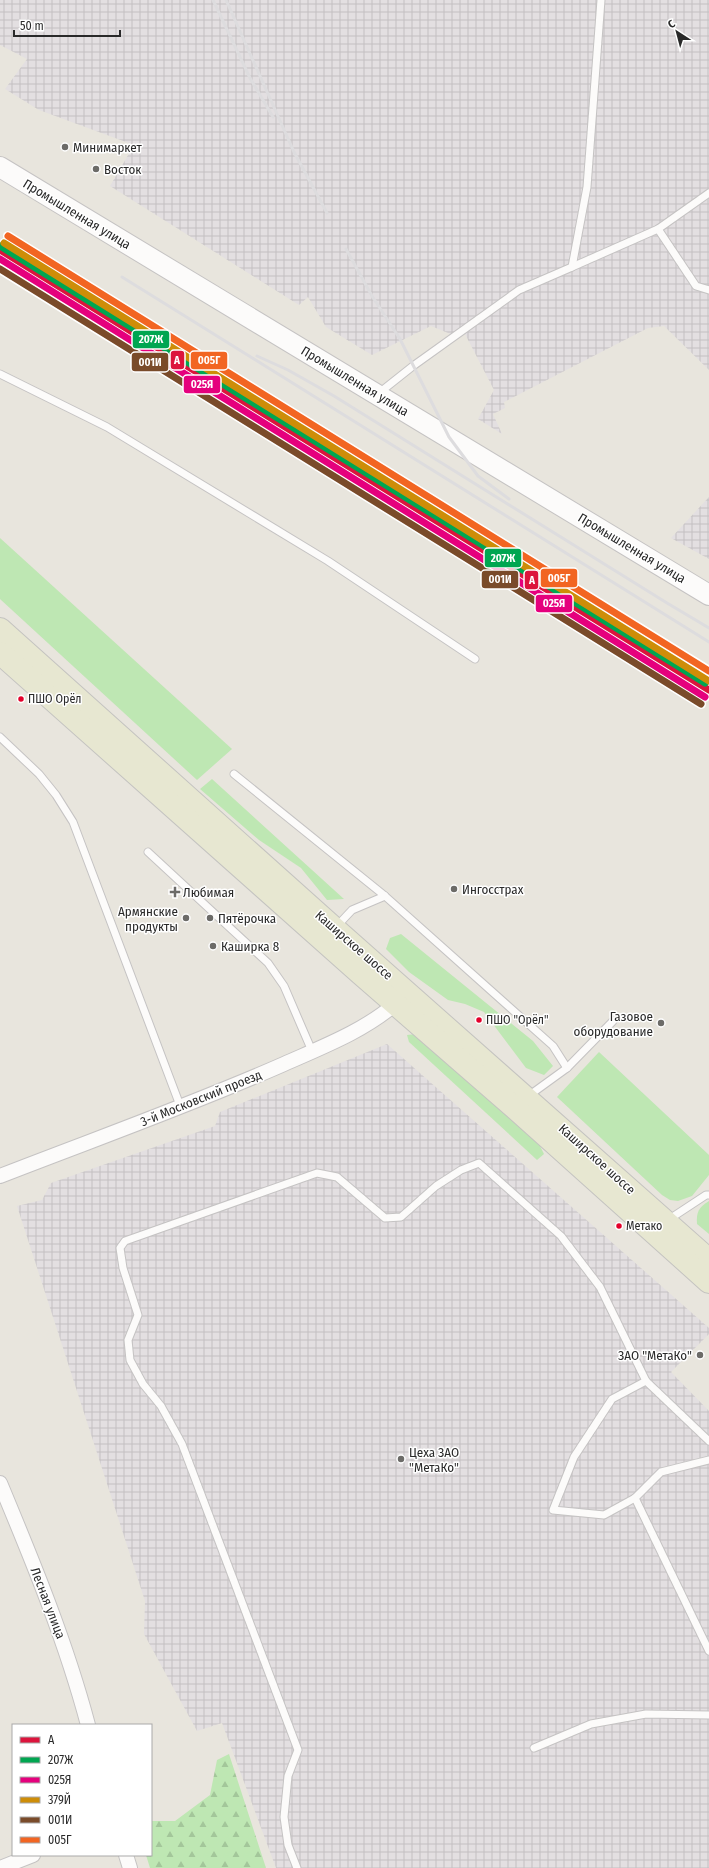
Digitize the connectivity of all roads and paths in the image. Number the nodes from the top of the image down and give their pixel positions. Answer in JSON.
{"nodes":[{"id":1,"x":601,"y":0,"type":"edge"},
{"id":2,"x":0,"y":168,"type":"edge"},
{"id":3,"x":709,"y":193,"type":"edge"},
{"id":4,"x":658,"y":229,"type":"junction"},
{"id":5,"x":572,"y":267,"type":"junction"},
{"id":6,"x":709,"y":290,"type":"edge"},
{"id":7,"x":0,"y":374,"type":"edge"},
{"id":8,"x":377,"y":395,"type":"junction"},
{"id":9,"x":709,"y":595,"type":"edge"},
{"id":10,"x":0,"y":629,"type":"edge"},
{"id":11,"x":0,"y":653,"type":"edge"},
{"id":12,"x":475,"y":659,"type":"dead end"},
{"id":13,"x":0,"y":737,"type":"edge"},
{"id":14,"x":234,"y":774,"type":"dead end"},
{"id":15,"x":148,"y":852,"type":"dead end"},
{"id":16,"x":385,"y":896,"type":"junction"},
{"id":17,"x":335,"y":929,"type":"junction"},
{"id":18,"x":395,"y":1004,"type":"junction"},
{"id":19,"x":612,"y":1021,"type":"dead end"},
{"id":20,"x":312,"y":1051,"type":"junction"},
{"id":21,"x":567,"y":1068,"type":"junction"},
{"id":22,"x":527,"y":1097,"type":"junction"},
{"id":23,"x":182,"y":1108,"type":"junction"},
{"id":24,"x":0,"y":1176,"type":"edge"},
{"id":25,"x":709,"y":1195,"type":"edge"},
{"id":26,"x":666,"y":1221,"type":"junction"},
{"id":27,"x":709,"y":1260,"type":"edge"},
{"id":28,"x":709,"y":1282,"type":"edge"},
{"id":29,"x":646,"y":1381,"type":"junction"},
{"id":30,"x":709,"y":1441,"type":"edge"},
{"id":31,"x":709,"y":1460,"type":"edge"},
{"id":32,"x":0,"y":1483,"type":"edge"},
{"id":33,"x":635,"y":1498,"type":"junction"},
{"id":34,"x":709,"y":1651,"type":"edge"},
{"id":35,"x":709,"y":1715,"type":"edge"},
{"id":36,"x":88,"y":1724,"type":"edge"},
{"id":37,"x":534,"y":1748,"type":"dead end"},
{"id":38,"x":30,"y":1856,"type":"edge"},
{"id":39,"x":126,"y":1856,"type":"edge"},
{"id":40,"x":0,"y":1868,"type":"edge"},
{"id":41,"x":130,"y":1868,"type":"edge"},
{"id":42,"x":297,"y":1868,"type":"edge"}],
"edges":[{"from":1,"to":5,"type":"lane"},
{"from":2,"to":8,"type":"street","name":"Промышленная улица"},
{"from":3,"to":4,"type":"lane"},
{"from":4,"to":5,"type":"lane"},
{"from":4,"to":6,"type":"lane"},
{"from":5,"to":8,"type":"lane"},
{"from":7,"to":12,"type":"lane"},
{"from":8,"to":9,"type":"street","name":"Промышленная улица"},
{"from":10,"to":17,"type":"main road","name":"Каширское шоссе"},
{"from":11,"to":18,"type":"main road","name":"Каширское шоссе"},
{"from":13,"to":23,"type":"lane"},
{"from":14,"to":16,"type":"lane"},
{"from":15,"to":20,"type":"lane"},
{"from":16,"to":17,"type":"lane"},
{"from":16,"to":21,"type":"lane"},
{"from":17,"to":22,"type":"main road","name":"Каширское шоссе"},
{"from":18,"to":20,"type":"street","name":"3-й Московский проезд"},
{"from":18,"to":28,"type":"main road","name":"Каширское шоссе"},
{"from":19,"to":21,"type":"lane"},
{"from":20,"to":23,"type":"street","name":"3-й Московский проезд"},
{"from":21,"to":22,"type":"lane"},
{"from":22,"to":26,"type":"main road","name":"Каширское шоссе"},
{"from":23,"to":24,"type":"street","name":"3-й Московский проезд"},
{"from":25,"to":26,"type":"lane"},
{"from":26,"to":27,"type":"main road","name":"Каширское шоссе"},
{"from":29,"to":30,"type":"lane"},
{"from":29,"to":33,"type":"lane"},
{"from":29,"to":42,"type":"lane"},
{"from":31,"to":33,"type":"lane"},
{"from":32,"to":36,"type":"street","name":"Лесная улица"},
{"from":33,"to":34,"type":"lane"},
{"from":35,"to":37,"type":"lane"},
{"from":38,"to":40,"type":"street"},
{"from":39,"to":41,"type":"street"}]}
